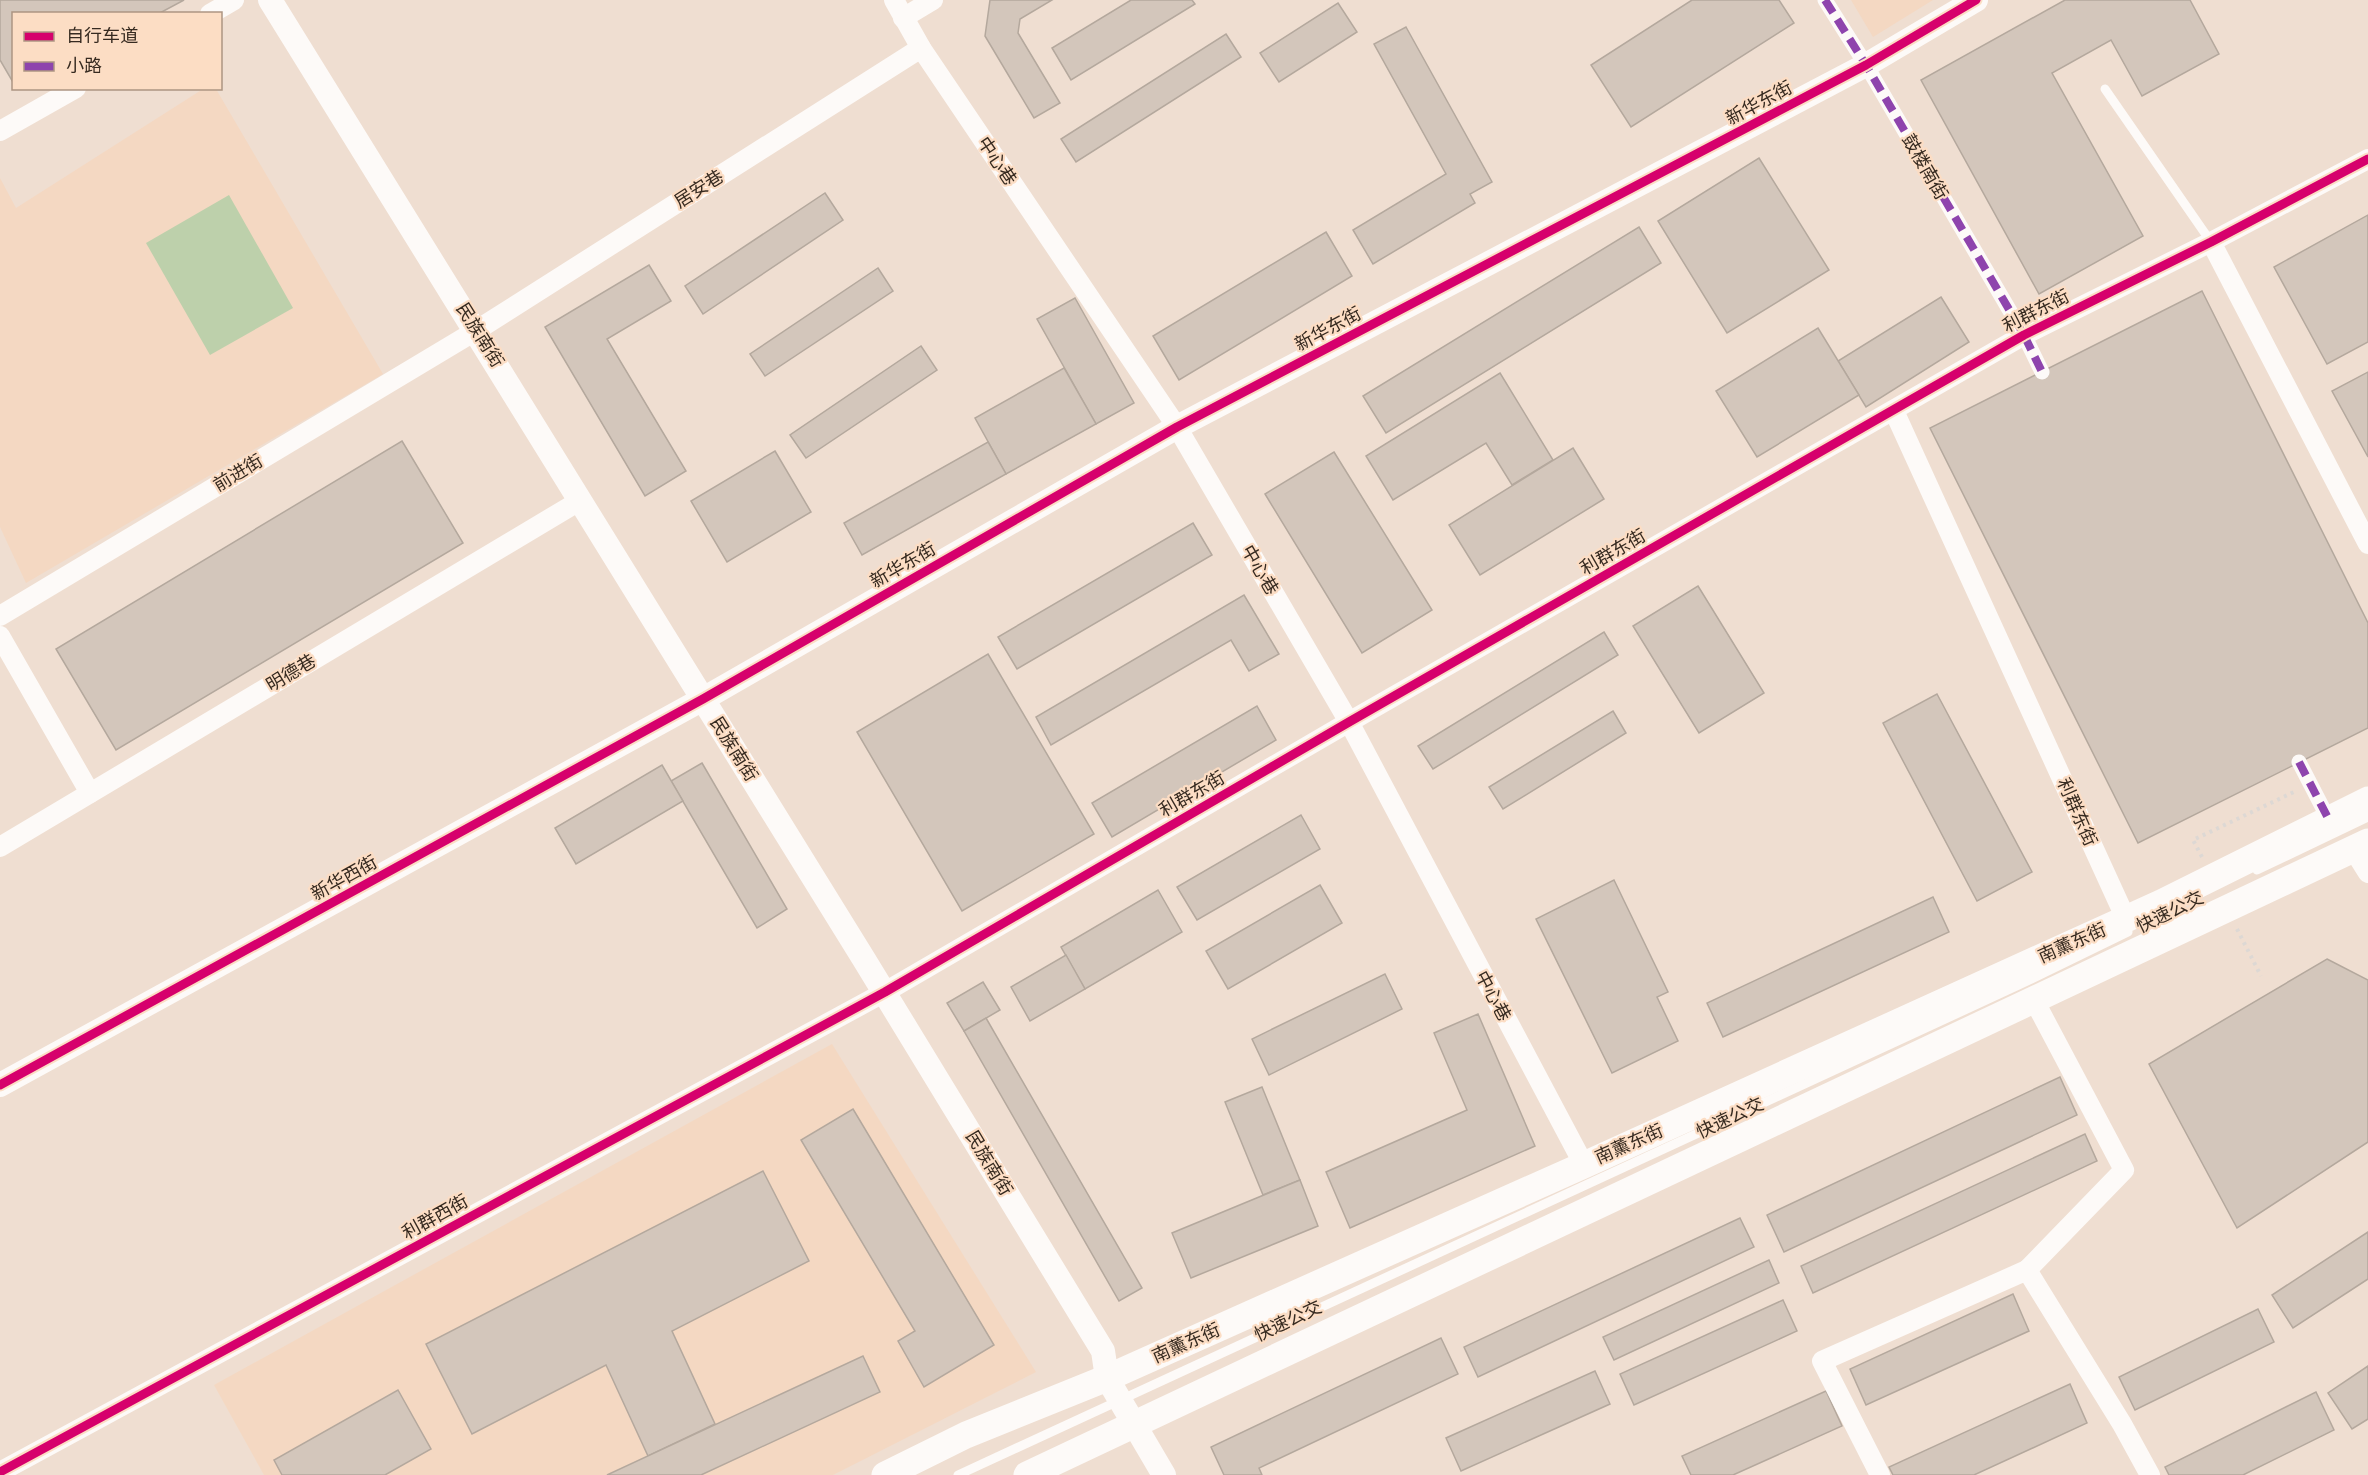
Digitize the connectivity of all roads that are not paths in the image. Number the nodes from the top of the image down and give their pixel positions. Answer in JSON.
{"nodes":[{"id":1,"x":234,"y":0,"type":"edge"},
{"id":2,"x":270,"y":0,"type":"edge"},
{"id":3,"x":894,"y":0,"type":"edge"},
{"id":4,"x":933,"y":0,"type":"edge"},
{"id":5,"x":1825,"y":0,"type":"edge"},
{"id":6,"x":1976,"y":0,"type":"edge"},
{"id":7,"x":213,"y":12,"type":"edge"},
{"id":8,"x":903,"y":18,"type":"junction"},
{"id":9,"x":921,"y":48,"type":"junction"},
{"id":10,"x":1866,"y":65,"type":"junction"},
{"id":11,"x":2106,"y":89,"type":"dead end"},
{"id":12,"x":72,"y":90,"type":"edge"},
{"id":13,"x":0,"y":131,"type":"edge"},
{"id":14,"x":2368,"y":159,"type":"edge"},
{"id":15,"x":2211,"y":242,"type":"junction"},
{"id":16,"x":477,"y":330,"type":"junction"},
{"id":17,"x":2024,"y":335,"type":"junction"},
{"id":18,"x":2042,"y":372,"type":"dead end"},
{"id":19,"x":1894,"y":411,"type":"junction"},
{"id":20,"x":1177,"y":427,"type":"junction"},
{"id":21,"x":581,"y":500,"type":"junction"},
{"id":22,"x":2368,"y":544,"type":"edge"},
{"id":23,"x":0,"y":616,"type":"edge"},
{"id":24,"x":0,"y":636,"type":"edge"},
{"id":25,"x":703,"y":699,"type":"junction"},
{"id":26,"x":1349,"y":722,"type":"junction"},
{"id":27,"x":2299,"y":762,"type":"dead end"},
{"id":28,"x":90,"y":793,"type":"junction"},
{"id":29,"x":2368,"y":800,"type":"edge"},
{"id":30,"x":2368,"y":816,"type":"edge"},
{"id":31,"x":2328,"y":818,"type":"junction"},
{"id":32,"x":2360,"y":845,"type":"edge"},
{"id":33,"x":0,"y":847,"type":"edge"},
{"id":34,"x":2252,"y":873,"type":"dead end"},
{"id":35,"x":2368,"y":873,"type":"edge"},
{"id":36,"x":2131,"y":924,"type":"junction"},
{"id":37,"x":885,"y":992,"type":"junction"},
{"id":38,"x":2034,"y":1000,"type":"junction"},
{"id":39,"x":0,"y":1085,"type":"edge"},
{"id":40,"x":1584,"y":1165,"type":"junction"},
{"id":41,"x":2028,"y":1270,"type":"junction"},
{"id":42,"x":1114,"y":1388,"type":"junction"},
{"id":43,"x":1134,"y":1424,"type":"junction"},
{"id":44,"x":0,"y":1472,"type":"edge"},
{"id":45,"x":885,"y":1475,"type":"edge"},
{"id":46,"x":958,"y":1475,"type":"edge"},
{"id":47,"x":1027,"y":1475,"type":"edge"},
{"id":48,"x":1164,"y":1475,"type":"edge"},
{"id":49,"x":1880,"y":1475,"type":"edge"},
{"id":50,"x":2150,"y":1475,"type":"edge"}],
"edges":[{"from":1,"to":7,"type":"street"},
{"from":2,"to":16,"type":"street","name":"民族南街"},
{"from":3,"to":8,"type":"street","name":"中心巷"},
{"from":4,"to":8,"type":"street"},
{"from":5,"to":10,"type":"street","name":"鼓楼南街"},
{"from":6,"to":10,"type":"street","name":"新华东街"},
{"from":8,"to":9,"type":"street","name":"中心巷"},
{"from":9,"to":16,"type":"street","name":"居安巷"},
{"from":9,"to":20,"type":"street","name":"中心巷"},
{"from":10,"to":17,"type":"street","name":"鼓楼南街"},
{"from":10,"to":20,"type":"street","name":"新华东街"},
{"from":11,"to":15,"type":"lane"},
{"from":12,"to":13,"type":"street"},
{"from":14,"to":15,"type":"street","name":"利群东街"},
{"from":15,"to":17,"type":"street","name":"利群东街"},
{"from":15,"to":22,"type":"street"},
{"from":16,"to":21,"type":"street","name":"民族南街"},
{"from":16,"to":23,"type":"street","name":"前进街"},
{"from":17,"to":18,"type":"street","name":"鼓楼南街"},
{"from":17,"to":19,"type":"street","name":"利群东街"},
{"from":19,"to":26,"type":"street","name":"利群东街"},
{"from":19,"to":36,"type":"street","name":"利群东街"},
{"from":20,"to":25,"type":"street","name":"新华东街"},
{"from":20,"to":26,"type":"street","name":"中心巷"},
{"from":21,"to":25,"type":"street","name":"民族南街"},
{"from":21,"to":28,"type":"street","name":"明德巷"},
{"from":24,"to":28,"type":"street"},
{"from":25,"to":37,"type":"street","name":"民族南街"},
{"from":25,"to":39,"type":"street","name":"新华西街"},
{"from":26,"to":37,"type":"street","name":"利群东街"},
{"from":26,"to":40,"type":"street","name":"中心巷"},
{"from":27,"to":31,"type":"street"},
{"from":28,"to":33,"type":"street","name":"明德巷"},
{"from":29,"to":31,"type":"main road","name":"南薰东街"},
{"from":30,"to":34,"type":"lane"},
{"from":31,"to":36,"type":"main road","name":"南薰东街"},
{"from":32,"to":35,"type":"street"},
{"from":32,"to":38,"type":"main road","name":"南薰东街"},
{"from":36,"to":40,"type":"main road","name":"南薰东街"},
{"from":36,"to":42,"type":"lane","name":"快速公交"},
{"from":37,"to":42,"type":"street","name":"民族南街"},
{"from":37,"to":44,"type":"street","name":"利群西街"},
{"from":38,"to":41,"type":"street"},
{"from":38,"to":43,"type":"main road","name":"南薰东街"},
{"from":40,"to":42,"type":"main road","name":"南薰东街"},
{"from":41,"to":49,"type":"street"},
{"from":41,"to":50,"type":"street"},
{"from":42,"to":43,"type":"street","name":"民族南街"},
{"from":42,"to":45,"type":"main road","name":"南薰东街"},
{"from":42,"to":46,"type":"lane","name":"快速公交"},
{"from":43,"to":47,"type":"main road","name":"南薰东街"},
{"from":43,"to":48,"type":"street","name":"民族南街"}]}
